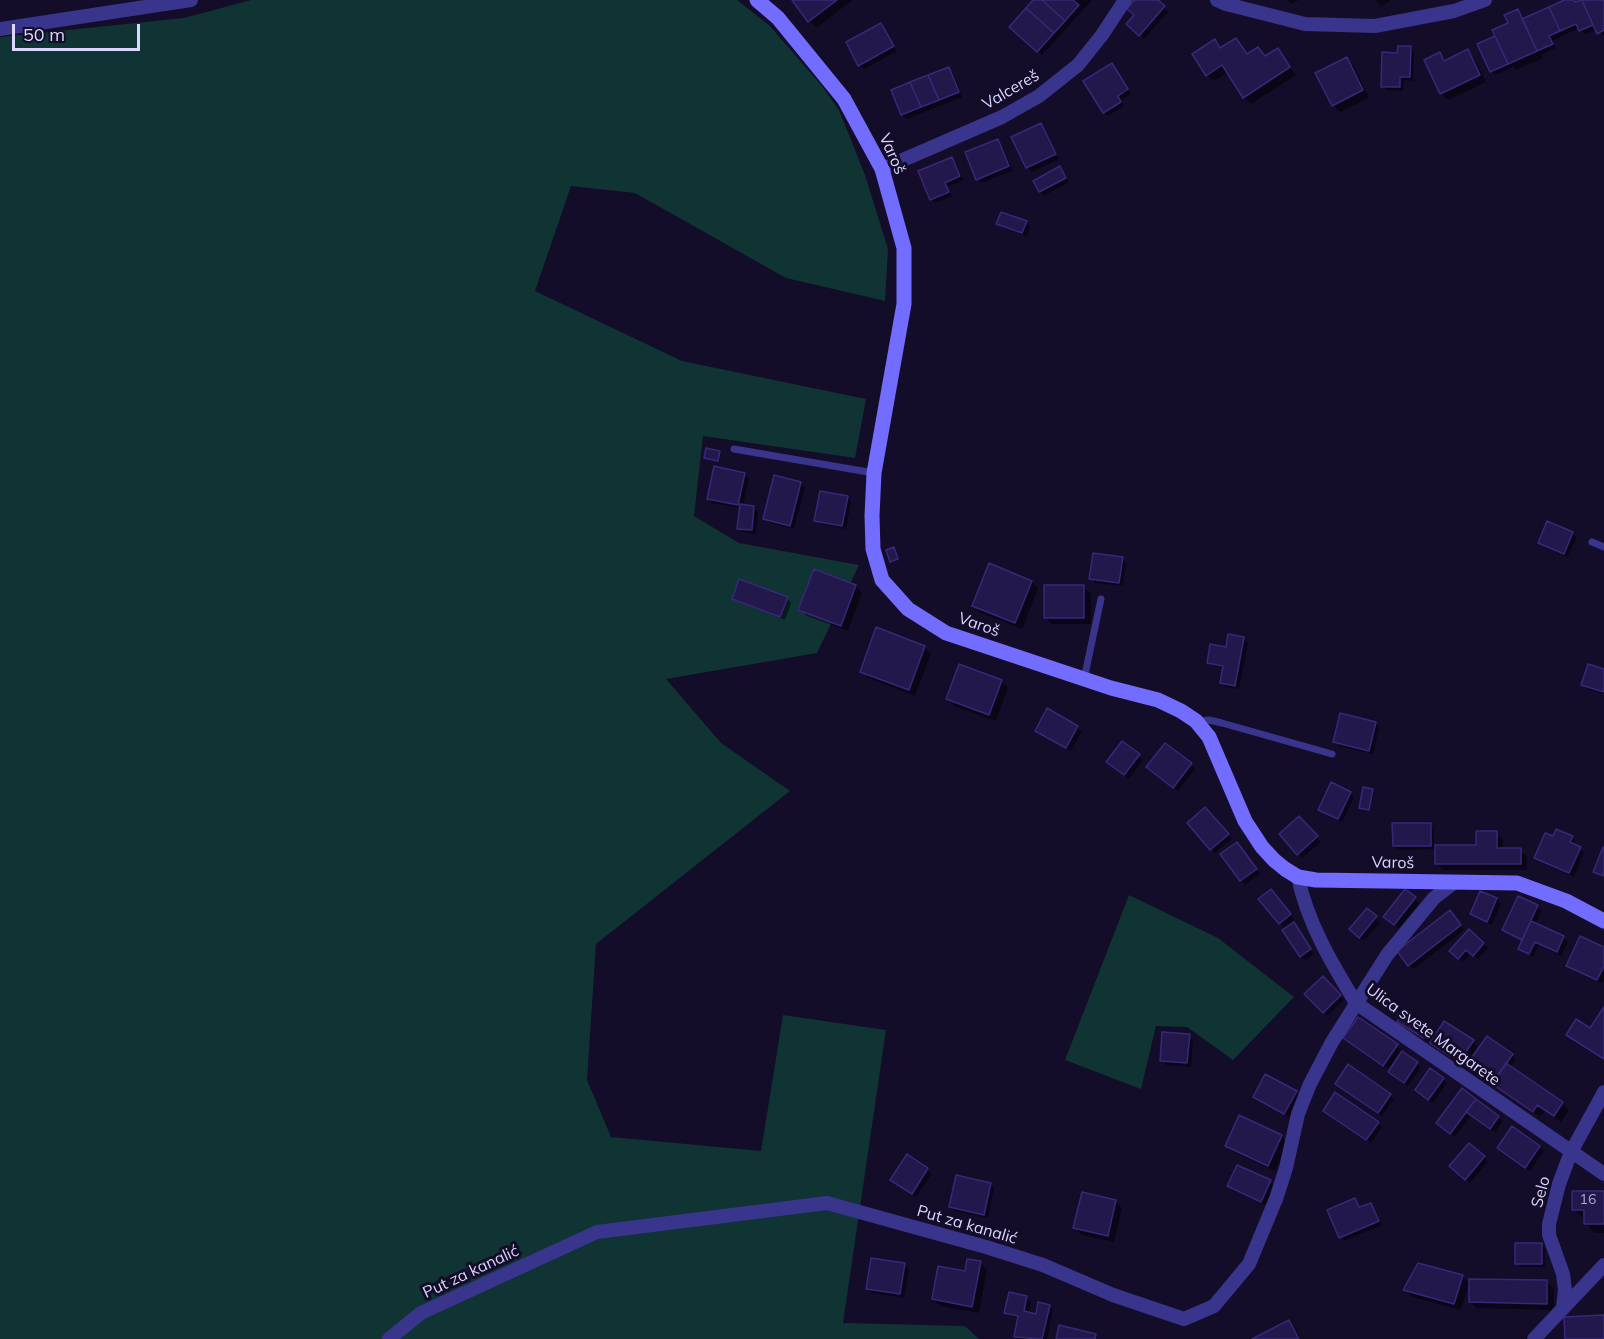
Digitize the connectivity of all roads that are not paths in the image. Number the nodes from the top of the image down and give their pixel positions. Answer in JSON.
{"nodes":[{"id":1,"x":191,"y":0,"type":"edge"},
{"id":2,"x":757,"y":0,"type":"edge"},
{"id":3,"x":1125,"y":0,"type":"edge"},
{"id":4,"x":1217,"y":0,"type":"edge"},
{"id":5,"x":1485,"y":0,"type":"edge"},
{"id":6,"x":0,"y":29,"type":"edge"},
{"id":7,"x":882,"y":169,"type":"junction"},
{"id":8,"x":734,"y":449,"type":"dead end"},
{"id":9,"x":874,"y":473,"type":"junction"},
{"id":10,"x":1592,"y":542,"type":"dead end"},
{"id":11,"x":1604,"y":547,"type":"edge"},
{"id":12,"x":1101,"y":599,"type":"dead end"},
{"id":13,"x":1084,"y":679,"type":"junction"},
{"id":14,"x":1196,"y":722,"type":"junction"},
{"id":15,"x":1332,"y":754,"type":"dead end"},
{"id":16,"x":1298,"y":877,"type":"junction"},
{"id":17,"x":1455,"y":882,"type":"junction"},
{"id":18,"x":1604,"y":921,"type":"edge"},
{"id":19,"x":1356,"y":1003,"type":"junction"},
{"id":20,"x":1604,"y":1092,"type":"edge"},
{"id":21,"x":1571,"y":1152,"type":"junction"},
{"id":22,"x":1604,"y":1174,"type":"edge"},
{"id":23,"x":1604,"y":1265,"type":"edge"},
{"id":24,"x":1563,"y":1308,"type":"junction"},
{"id":25,"x":389,"y":1339,"type":"edge"},
{"id":26,"x":1534,"y":1339,"type":"edge"}],
"edges":[{"from":1,"to":6,"type":"street"},
{"from":2,"to":7,"type":"main road","name":"Varoš"},
{"from":3,"to":7,"type":"street","name":"Valcereš"},
{"from":4,"to":5,"type":"street"},
{"from":7,"to":9,"type":"main road","name":"Varoš"},
{"from":8,"to":9,"type":"lane"},
{"from":9,"to":13,"type":"main road","name":"Varoš"},
{"from":10,"to":11,"type":"lane"},
{"from":12,"to":13,"type":"lane"},
{"from":13,"to":14,"type":"main road","name":"Varoš"},
{"from":14,"to":15,"type":"lane"},
{"from":14,"to":16,"type":"main road","name":"Varoš"},
{"from":16,"to":17,"type":"main road","name":"Varoš"},
{"from":16,"to":19,"type":"street","name":"Ulica svete Margarete"},
{"from":17,"to":18,"type":"main road","name":"Varoš"},
{"from":17,"to":19,"type":"street","name":"Put za kanalić"},
{"from":19,"to":21,"type":"street","name":"Ulica svete Margarete"},
{"from":19,"to":25,"type":"street","name":"Put za kanalić"},
{"from":20,"to":21,"type":"street","name":"Selo"},
{"from":21,"to":22,"type":"street","name":"Ulica svete Margarete"},
{"from":21,"to":24,"type":"street","name":"Selo"},
{"from":23,"to":24,"type":"street"},
{"from":24,"to":26,"type":"street"}]}
